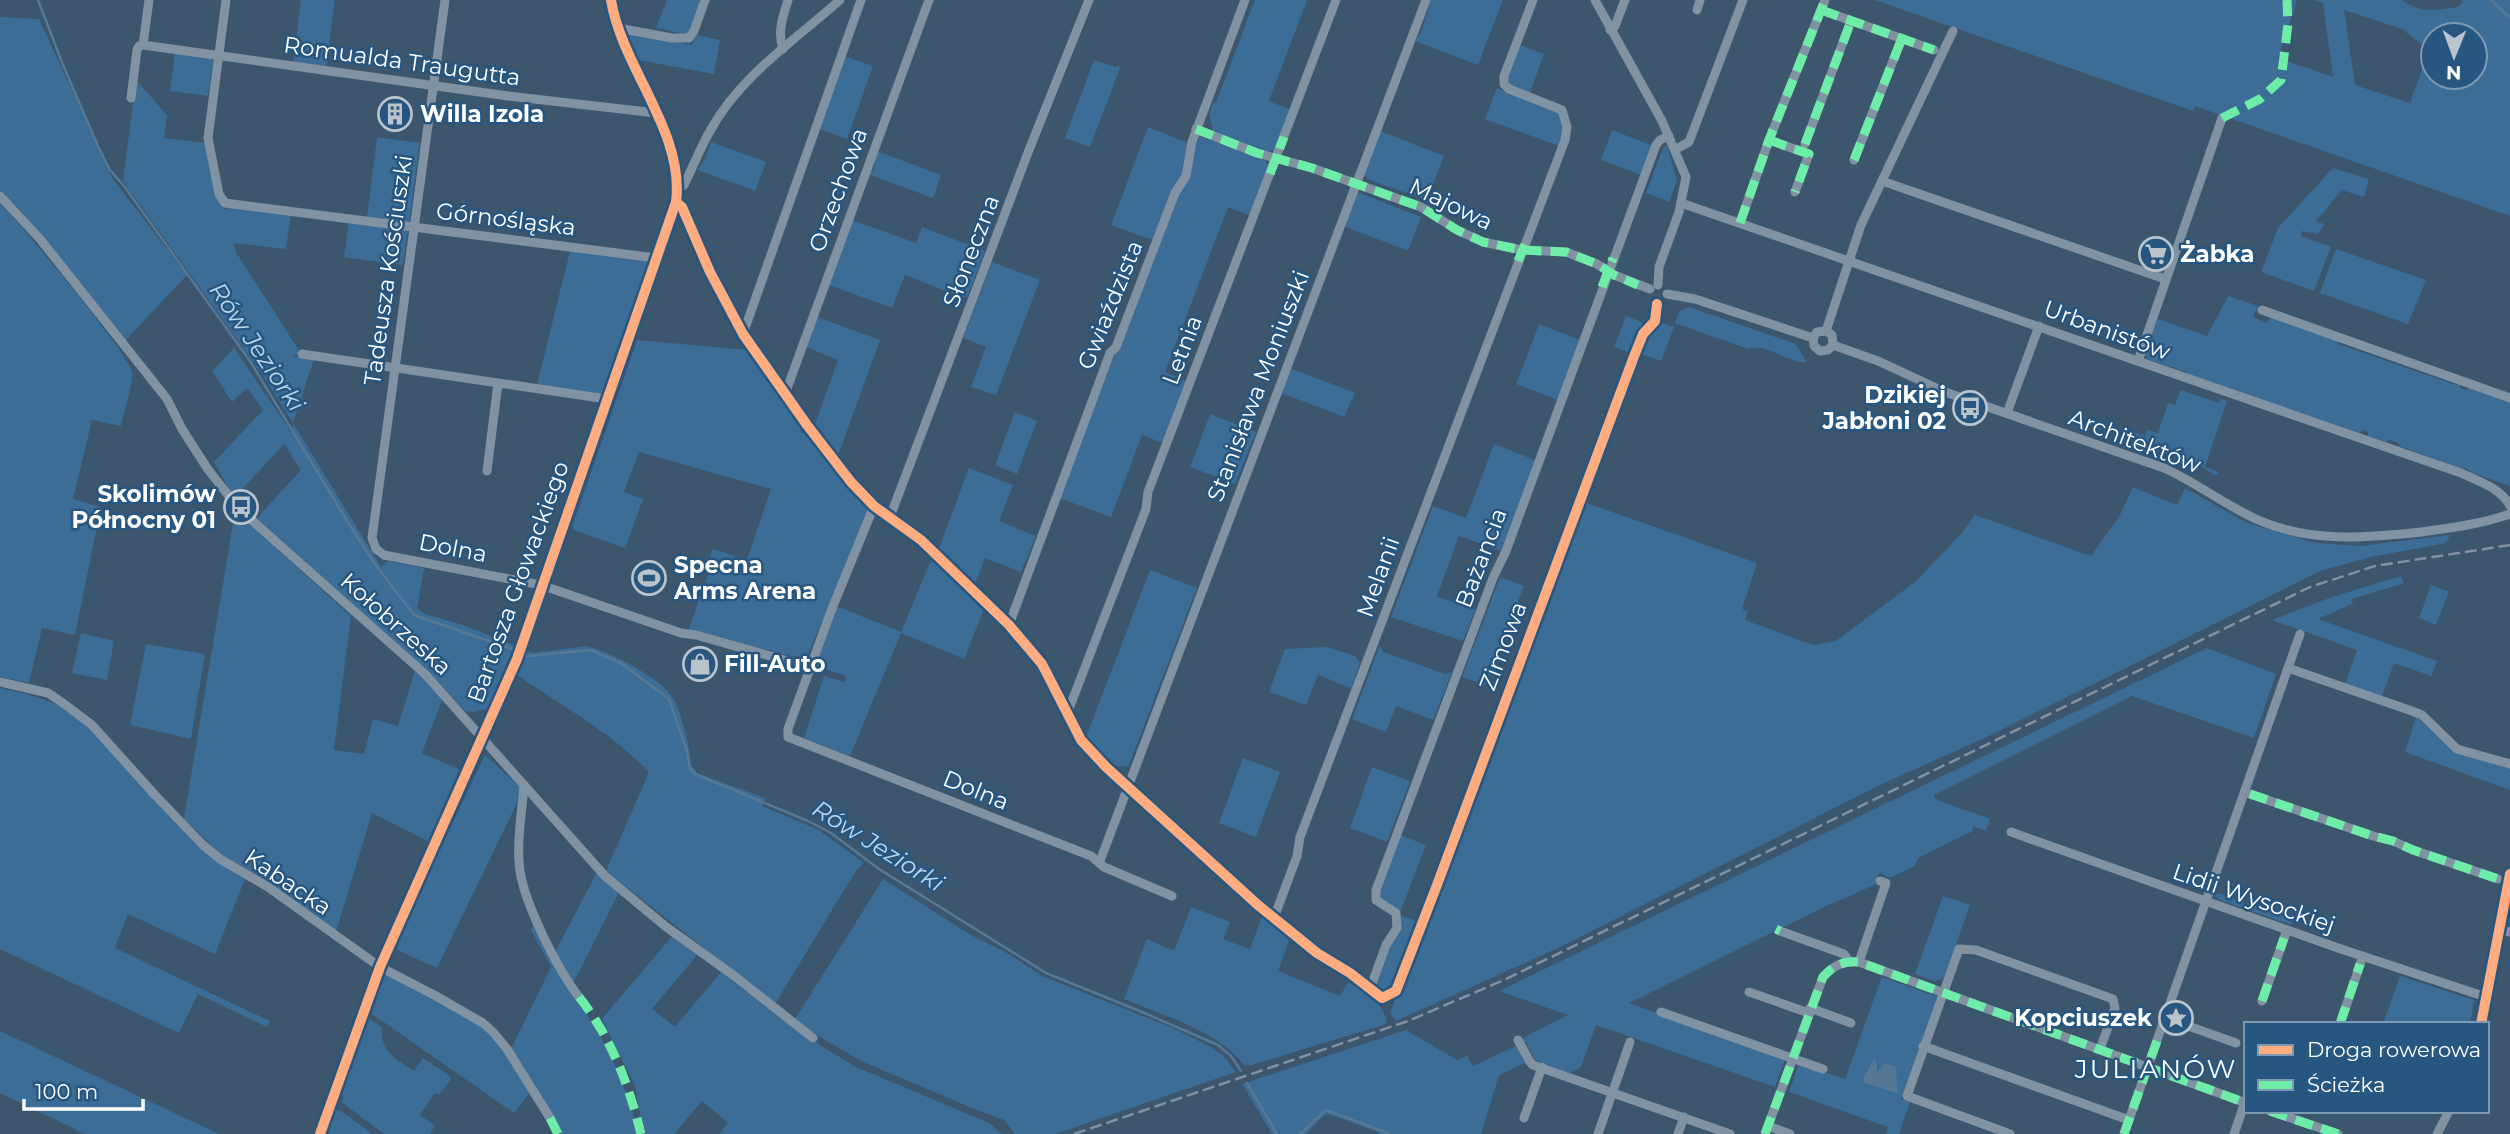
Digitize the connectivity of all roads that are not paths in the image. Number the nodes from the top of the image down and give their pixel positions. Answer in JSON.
{"nodes":[{"id":1,"x":149,"y":0,"type":"edge"},
{"id":2,"x":226,"y":0,"type":"edge"},
{"id":3,"x":444,"y":0,"type":"edge"},
{"id":4,"x":611,"y":0,"type":"edge"},
{"id":5,"x":705,"y":0,"type":"edge"},
{"id":6,"x":788,"y":0,"type":"edge"},
{"id":7,"x":840,"y":0,"type":"edge"},
{"id":8,"x":861,"y":0,"type":"edge"},
{"id":9,"x":929,"y":0,"type":"edge"},
{"id":10,"x":1089,"y":0,"type":"edge"},
{"id":11,"x":1245,"y":0,"type":"edge"},
{"id":12,"x":1336,"y":0,"type":"edge"},
{"id":13,"x":1426,"y":0,"type":"edge"},
{"id":14,"x":1533,"y":0,"type":"edge"},
{"id":15,"x":1594,"y":0,"type":"edge"},
{"id":16,"x":1625,"y":0,"type":"edge"},
{"id":17,"x":1743,"y":0,"type":"edge"},
{"id":18,"x":1823,"y":5,"type":"edge"},
{"id":19,"x":1851,"y":21,"type":"junction"},
{"id":20,"x":618,"y":28,"type":"junction"},
{"id":21,"x":1610,"y":30,"type":"junction"},
{"id":22,"x":1953,"y":31,"type":"dead end"},
{"id":23,"x":1902,"y":38,"type":"junction"},
{"id":24,"x":143,"y":46,"type":"junction"},
{"id":25,"x":783,"y":49,"type":"junction"},
{"id":26,"x":1934,"y":50,"type":"dead end"},
{"id":27,"x":218,"y":55,"type":"junction"},
{"id":28,"x":433,"y":85,"type":"junction"},
{"id":29,"x":131,"y":98,"type":"dead end"},
{"id":30,"x":656,"y":113,"type":"junction"},
{"id":31,"x":2222,"y":118,"type":"dead end"},
{"id":32,"x":1196,"y":129,"type":"junction"},
{"id":33,"x":1670,"y":136,"type":"junction"},
{"id":34,"x":1769,"y":140,"type":"junction"},
{"id":35,"x":1805,"y":144,"type":"dead end"},
{"id":36,"x":1676,"y":149,"type":"junction"},
{"id":37,"x":1276,"y":158,"type":"junction"},
{"id":38,"x":1854,"y":160,"type":"dead end"},
{"id":39,"x":1882,"y":181,"type":"junction"},
{"id":40,"x":1356,"y":185,"type":"junction"},
{"id":41,"x":677,"y":189,"type":"junction"},
{"id":42,"x":1796,"y":192,"type":"dead end"},
{"id":43,"x":0,"y":196,"type":"edge"},
{"id":44,"x":676,"y":202,"type":"junction"},
{"id":45,"x":1681,"y":203,"type":"junction"},
{"id":46,"x":1740,"y":223,"type":"junction"},
{"id":47,"x":414,"y":227,"type":"junction"},
{"id":48,"x":1522,"y":250,"type":"junction"},
{"id":49,"x":656,"y":258,"type":"junction"},
{"id":50,"x":1849,"y":260,"type":"junction"},
{"id":51,"x":1608,"y":272,"type":"junction"},
{"id":52,"x":2165,"y":279,"type":"junction"},
{"id":53,"x":1654,"y":287,"type":"junction"},
{"id":54,"x":1667,"y":294,"type":"junction"},
{"id":55,"x":1657,"y":304,"type":"junction"},
{"id":56,"x":2262,"y":310,"type":"dead end"},
{"id":57,"x":2039,"y":326,"type":"junction"},
{"id":58,"x":1826,"y":331,"type":"junction"},
{"id":59,"x":743,"y":334,"type":"junction"},
{"id":60,"x":1813,"y":338,"type":"junction"},
{"id":61,"x":1833,"y":345,"type":"junction"},
{"id":62,"x":302,"y":355,"type":"dead end"},
{"id":63,"x":2138,"y":361,"type":"junction"},
{"id":64,"x":394,"y":368,"type":"junction"},
{"id":65,"x":498,"y":383,"type":"junction"},
{"id":66,"x":785,"y":394,"type":"junction"},
{"id":67,"x":607,"y":398,"type":"junction"},
{"id":68,"x":2510,"y":398,"type":"edge"},
{"id":69,"x":2007,"y":413,"type":"junction"},
{"id":70,"x":487,"y":471,"type":"dead end"},
{"id":71,"x":874,"y":506,"type":"junction"},
{"id":72,"x":2510,"y":506,"type":"edge"},
{"id":73,"x":2510,"y":514,"type":"edge"},
{"id":74,"x":890,"y":517,"type":"junction"},
{"id":75,"x":374,"y":546,"type":"joint"},
{"id":76,"x":541,"y":585,"type":"junction"},
{"id":77,"x":1009,"y":625,"type":"junction"},
{"id":78,"x":2300,"y":634,"type":"dead end"},
{"id":79,"x":809,"y":667,"type":"junction"},
{"id":80,"x":2288,"y":668,"type":"junction"},
{"id":81,"x":0,"y":682,"type":"edge"},
{"id":82,"x":1067,"y":714,"type":"junction"},
{"id":83,"x":481,"y":739,"type":"junction"},
{"id":84,"x":2510,"y":764,"type":"edge"},
{"id":85,"x":524,"y":785,"type":"junction"},
{"id":86,"x":1128,"y":786,"type":"junction"},
{"id":87,"x":2250,"y":794,"type":"dead end"},
{"id":88,"x":2011,"y":832,"type":"dead end"},
{"id":89,"x":1100,"y":861,"type":"junction"},
{"id":90,"x":2510,"y":874,"type":"edge"},
{"id":91,"x":2498,"y":879,"type":"dead end"},
{"id":92,"x":1880,"y":881,"type":"dead end"},
{"id":93,"x":1172,"y":896,"type":"dead end"},
{"id":94,"x":2206,"y":900,"type":"junction"},
{"id":95,"x":1274,"y":918,"type":"junction"},
{"id":96,"x":2287,"y":930,"type":"junction"},
{"id":97,"x":2499,"y":930,"type":"junction"},
{"id":98,"x":1780,"y":931,"type":"dead end"},
{"id":99,"x":2510,"y":932,"type":"edge"},
{"id":100,"x":2363,"y":956,"type":"junction"},
{"id":101,"x":1854,"y":961,"type":"junction"},
{"id":102,"x":380,"y":967,"type":"junction"},
{"id":103,"x":1370,"y":989,"type":"junction"},
{"id":104,"x":1749,"y":992,"type":"dead end"},
{"id":105,"x":1942,"y":992,"type":"junction"},
{"id":106,"x":2486,"y":996,"type":"junction"},
{"id":107,"x":579,"y":997,"type":"dead end"},
{"id":108,"x":2262,"y":1001,"type":"dead end"},
{"id":109,"x":1810,"y":1011,"type":"junction"},
{"id":110,"x":1661,"y":1012,"type":"dead end"},
{"id":111,"x":2165,"y":1018,"type":"junction"},
{"id":112,"x":2341,"y":1022,"type":"edge"},
{"id":113,"x":2481,"y":1022,"type":"edge"},
{"id":114,"x":1851,"y":1023,"type":"dead end"},
{"id":115,"x":813,"y":1038,"type":"dead end"},
{"id":116,"x":1518,"y":1040,"type":"dead end"},
{"id":117,"x":1630,"y":1042,"type":"dead end"},
{"id":118,"x":2236,"y":1043,"type":"dead end"},
{"id":119,"x":1923,"y":1046,"type":"junction"},
{"id":120,"x":2100,"y":1049,"type":"junction"},
{"id":121,"x":1793,"y":1058,"type":"junction"},
{"id":122,"x":2148,"y":1066,"type":"junction"},
{"id":123,"x":1542,"y":1068,"type":"junction"},
{"id":124,"x":1824,"y":1069,"type":"dead end"},
{"id":125,"x":1613,"y":1092,"type":"junction"},
{"id":126,"x":2244,"y":1101,"type":"edge"},
{"id":127,"x":2244,"y":1107,"type":"edge"},
{"id":128,"x":2276,"y":1113,"type":"edge"},
{"id":129,"x":2448,"y":1113,"type":"edge"},
{"id":130,"x":550,"y":1118,"type":"dead end"},
{"id":131,"x":1524,"y":1118,"type":"dead end"},
{"id":132,"x":1684,"y":1118,"type":"junction"},
{"id":133,"x":2129,"y":1120,"type":"junction"},
{"id":134,"x":1767,"y":1130,"type":"edge"},
{"id":135,"x":320,"y":1134,"type":"edge"},
{"id":136,"x":1598,"y":1134,"type":"edge"},
{"id":137,"x":1678,"y":1134,"type":"edge"},
{"id":138,"x":1730,"y":1134,"type":"edge"},
{"id":139,"x":1790,"y":1134,"type":"edge"},
{"id":140,"x":2010,"y":1134,"type":"edge"},
{"id":141,"x":2124,"y":1134,"type":"edge"},
{"id":142,"x":2234,"y":1134,"type":"edge"},
{"id":143,"x":2338,"y":1134,"type":"edge"},
{"id":144,"x":2437,"y":1134,"type":"edge"}],
"edges":[{"from":1,"to":24,"type":"street"},
{"from":2,"to":27,"type":"street"},
{"from":3,"to":28,"type":"street","name":"Tadeusza Kościuszki"},
{"from":4,"to":20,"type":"street"},
{"from":5,"to":20,"type":"street"},
{"from":6,"to":25,"type":"street"},
{"from":7,"to":25,"type":"street"},
{"from":8,"to":59,"type":"street"},
{"from":9,"to":66,"type":"street","name":"Orzechowa"},
{"from":10,"to":74,"type":"street","name":"Słoneczna"},
{"from":11,"to":32,"type":"street","name":"Gwiaździsta"},
{"from":12,"to":37,"type":"street","name":"Letnia"},
{"from":13,"to":40,"type":"street","name":"Stanisława Moniuszki"},
{"from":14,"to":48,"type":"street","name":"Melanii"},
{"from":15,"to":21,"type":"street"},
{"from":16,"to":21,"type":"street"},
{"from":17,"to":36,"type":"street"},
{"from":18,"to":19,"type":"street"},
{"from":18,"to":34,"type":"street"},
{"from":19,"to":23,"type":"street"},
{"from":19,"to":35,"type":"street"},
{"from":20,"to":30,"type":"street"},
{"from":21,"to":33,"type":"street"},
{"from":22,"to":39,"type":"street"},
{"from":23,"to":26,"type":"street"},
{"from":23,"to":38,"type":"street"},
{"from":24,"to":27,"type":"street","name":"Romualda Traugutta"},
{"from":24,"to":29,"type":"street"},
{"from":25,"to":41,"type":"street"},
{"from":27,"to":28,"type":"street","name":"Romualda Traugutta"},
{"from":27,"to":47,"type":"street","name":"Górnośląska"},
{"from":28,"to":30,"type":"street","name":"Romualda Traugutta"},
{"from":28,"to":47,"type":"street","name":"Tadeusza Kościuszki"},
{"from":30,"to":41,"type":"street"},
{"from":31,"to":52,"type":"street"},
{"from":32,"to":37,"type":"street","name":"Majowa"},
{"from":32,"to":77,"type":"street","name":"Gwiaździsta"},
{"from":33,"to":36,"type":"street"},
{"from":33,"to":51,"type":"street","name":"Bażancia"},
{"from":34,"to":42,"type":"street"},
{"from":34,"to":46,"type":"street"},
{"from":36,"to":45,"type":"street"},
{"from":37,"to":40,"type":"street","name":"Majowa"},
{"from":37,"to":82,"type":"street","name":"Letnia"},
{"from":39,"to":50,"type":"street"},
{"from":39,"to":52,"type":"street"},
{"from":40,"to":48,"type":"street","name":"Majowa"},
{"from":40,"to":86,"type":"street","name":"Stanisława Moniuszki"},
{"from":41,"to":44,"type":"street","name":"Bartosza Głowackiego"},
{"from":43,"to":83,"type":"street","name":"Kołobrzeska"},
{"from":44,"to":49,"type":"street","name":"Bartosza Głowackiego"},
{"from":44,"to":59,"type":"street"},
{"from":45,"to":46,"type":"street","name":"Urbanistów"},
{"from":45,"to":53,"type":"street"},
{"from":46,"to":50,"type":"street","name":"Urbanistów"},
{"from":47,"to":49,"type":"street","name":"Górnośląska"},
{"from":47,"to":64,"type":"street","name":"Tadeusza Kościuszki"},
{"from":48,"to":51,"type":"street","name":"Majowa"},
{"from":48,"to":95,"type":"street","name":"Melanii"},
{"from":49,"to":67,"type":"street","name":"Bartosza Głowackiego"},
{"from":50,"to":57,"type":"street","name":"Urbanistów"},
{"from":50,"to":58,"type":"street"},
{"from":51,"to":53,"type":"street","name":"Majowa"},
{"from":51,"to":103,"type":"street","name":"Bażancia"},
{"from":52,"to":63,"type":"street"},
{"from":53,"to":54,"type":"street"},
{"from":53,"to":55,"type":"street"},
{"from":54,"to":55,"type":"street"},
{"from":54,"to":60,"type":"street"},
{"from":55,"to":103,"type":"street","name":"Zimowa"},
{"from":56,"to":68,"type":"street"},
{"from":57,"to":63,"type":"street","name":"Urbanistów"},
{"from":57,"to":69,"type":"street"},
{"from":58,"to":60,"type":"street"},
{"from":58,"to":61,"type":"street"},
{"from":59,"to":66,"type":"street"},
{"from":60,"to":61,"type":"street"},
{"from":61,"to":69,"type":"street","name":"Architektów"},
{"from":62,"to":64,"type":"street"},
{"from":63,"to":72,"type":"street","name":"Urbanistów"},
{"from":64,"to":65,"type":"street"},
{"from":64,"to":75,"type":"street","name":"Tadeusza Kościuszki"},
{"from":65,"to":67,"type":"street"},
{"from":65,"to":70,"type":"street"},
{"from":66,"to":71,"type":"street"},
{"from":67,"to":76,"type":"street","name":"Bartosza Głowackiego"},
{"from":69,"to":73,"type":"street","name":"Architektów"},
{"from":71,"to":74,"type":"street"},
{"from":71,"to":79,"type":"street","name":"Dolna"},
{"from":74,"to":77,"type":"street"},
{"from":75,"to":76,"type":"street","name":"Dolna"},
{"from":76,"to":79,"type":"street","name":"Dolna"},
{"from":76,"to":83,"type":"street","name":"Bartosza Głowackiego"},
{"from":77,"to":82,"type":"street"},
{"from":78,"to":80,"type":"street"},
{"from":79,"to":89,"type":"street","name":"Dolna"},
{"from":80,"to":84,"type":"street"},
{"from":80,"to":94,"type":"street"},
{"from":81,"to":102,"type":"street","name":"Kabacka"},
{"from":82,"to":86,"type":"street"},
{"from":83,"to":85,"type":"street","name":"Kołobrzeska"},
{"from":83,"to":102,"type":"street","name":"Bartosza Głowackiego"},
{"from":85,"to":107,"type":"street"},
{"from":85,"to":115,"type":"street","name":"Kołobrzeska"},
{"from":86,"to":89,"type":"street"},
{"from":86,"to":95,"type":"street"},
{"from":87,"to":91,"type":"street"},
{"from":88,"to":94,"type":"street","name":"Lidii Wysockiej"},
{"from":89,"to":93,"type":"street","name":"Dolna"},
{"from":90,"to":97,"type":"street"},
{"from":92,"to":101,"type":"street"},
{"from":94,"to":96,"type":"street","name":"Lidii Wysockiej"},
{"from":94,"to":111,"type":"street"},
{"from":95,"to":103,"type":"street"},
{"from":96,"to":100,"type":"street","name":"Lidii Wysockiej"},
{"from":96,"to":108,"type":"street"},
{"from":97,"to":99,"type":"street"},
{"from":97,"to":106,"type":"street"},
{"from":98,"to":101,"type":"street"},
{"from":100,"to":106,"type":"street","name":"Lidii Wysockiej"},
{"from":100,"to":112,"type":"street"},
{"from":101,"to":105,"type":"street"},
{"from":101,"to":109,"type":"street"},
{"from":102,"to":130,"type":"street","name":"Kabacka"},
{"from":102,"to":135,"type":"street","name":"Bartosza Głowackiego"},
{"from":104,"to":109,"type":"street"},
{"from":105,"to":119,"type":"street"},
{"from":105,"to":120,"type":"street"},
{"from":105,"to":120,"type":"street"},
{"from":106,"to":113,"type":"street"},
{"from":109,"to":114,"type":"street"},
{"from":109,"to":121,"type":"street"},
{"from":110,"to":121,"type":"street"},
{"from":111,"to":118,"type":"street"},
{"from":111,"to":122,"type":"street"},
{"from":116,"to":123,"type":"street"},
{"from":117,"to":125,"type":"street"},
{"from":119,"to":133,"type":"street"},
{"from":119,"to":140,"type":"street"},
{"from":120,"to":122,"type":"street"},
{"from":121,"to":124,"type":"street"},
{"from":121,"to":134,"type":"street"},
{"from":122,"to":126,"type":"street"},
{"from":122,"to":133,"type":"street"},
{"from":123,"to":125,"type":"street"},
{"from":123,"to":131,"type":"street"},
{"from":125,"to":132,"type":"street"},
{"from":125,"to":136,"type":"street"},
{"from":127,"to":142,"type":"street"},
{"from":128,"to":143,"type":"street"},
{"from":129,"to":144,"type":"street"},
{"from":132,"to":137,"type":"street"},
{"from":132,"to":138,"type":"street"},
{"from":133,"to":141,"type":"street"},
{"from":134,"to":139,"type":"street"}]}
